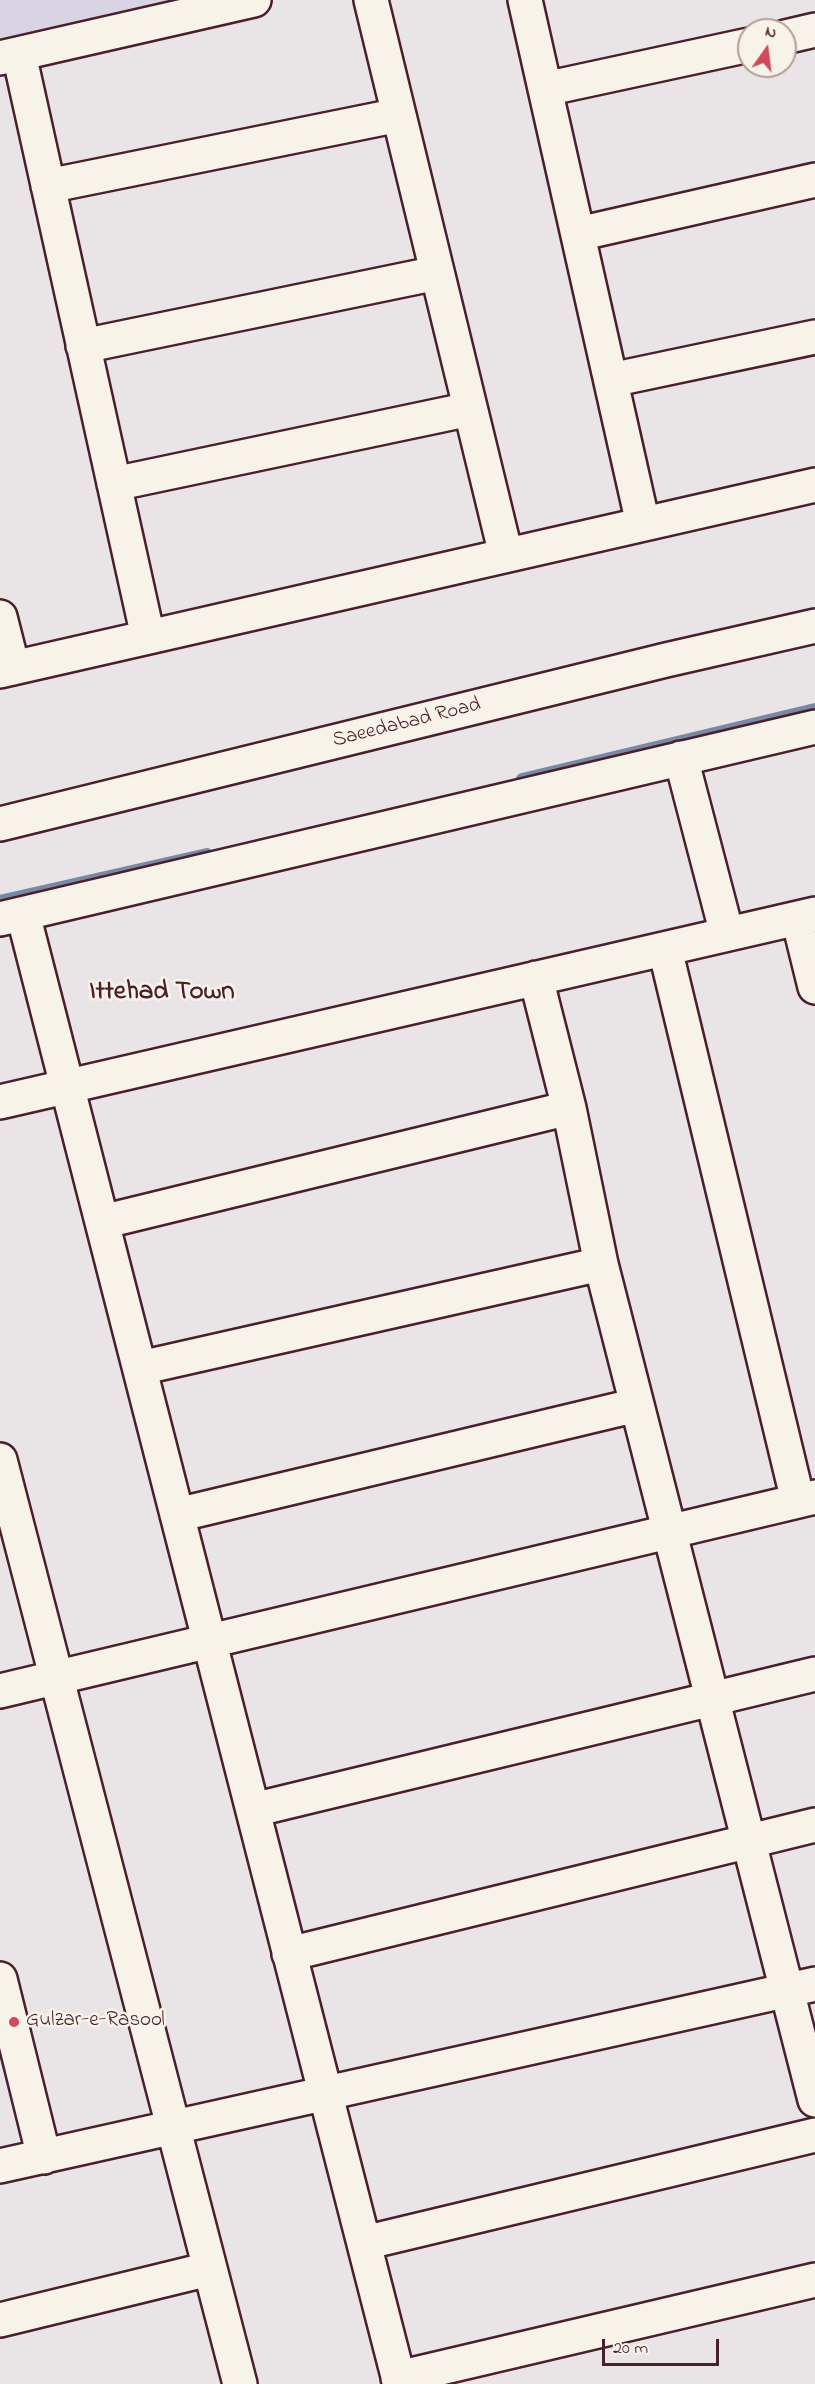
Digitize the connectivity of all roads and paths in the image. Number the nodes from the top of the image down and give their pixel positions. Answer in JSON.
{"nodes":[{"id":1,"x":254,"y":0,"type":"edge"},
{"id":2,"x":371,"y":0,"type":"edge"},
{"id":3,"x":525,"y":0,"type":"edge"},
{"id":4,"x":815,"y":30,"type":"edge"},
{"id":5,"x":797,"y":34,"type":"edge"},
{"id":6,"x":737,"y":48,"type":"edge"},
{"id":7,"x":10,"y":56,"type":"edge"},
{"id":8,"x":545,"y":89,"type":"junction"},
{"id":9,"x":399,"y":115,"type":"junction"},
{"id":10,"x":815,"y":180,"type":"edge"},
{"id":11,"x":48,"y":186,"type":"junction"},
{"id":12,"x":578,"y":234,"type":"junction"},
{"id":13,"x":438,"y":273,"type":"junction"},
{"id":14,"x":815,"y":337,"type":"edge"},
{"id":15,"x":83,"y":346,"type":"junction"},
{"id":16,"x":611,"y":380,"type":"junction"},
{"id":17,"x":470,"y":409,"type":"junction"},
{"id":18,"x":114,"y":484,"type":"junction"},
{"id":19,"x":815,"y":485,"type":"edge"},
{"id":20,"x":643,"y":524,"type":"junction"},
{"id":21,"x":506,"y":555,"type":"junction"},
{"id":22,"x":0,"y":617,"type":"edge"},
{"id":23,"x":815,"y":626,"type":"edge"},
{"id":24,"x":148,"y":637,"type":"junction"},
{"id":25,"x":7,"y":670,"type":"edge"},
{"id":26,"x":815,"y":727,"type":"edge"},
{"id":27,"x":681,"y":758,"type":"junction"},
{"id":28,"x":0,"y":824,"type":"edge"},
{"id":29,"x":806,"y":916,"type":"edge"},
{"id":30,"x":12,"y":917,"type":"edge"},
{"id":31,"x":727,"y":934,"type":"junction"},
{"id":32,"x":665,"y":949,"type":"junction"},
{"id":33,"x":536,"y":978,"type":"junction"},
{"id":34,"x":815,"y":987,"type":"edge"},
{"id":35,"x":68,"y":1087,"type":"junction"},
{"id":36,"x":0,"y":1102,"type":"edge"},
{"id":37,"x":569,"y":1108,"type":"junction"},
{"id":38,"x":102,"y":1222,"type":"junction"},
{"id":39,"x":602,"y":1264,"type":"junction"},
{"id":40,"x":140,"y":1368,"type":"junction"},
{"id":41,"x":637,"y":1405,"type":"junction"},
{"id":42,"x":0,"y":1461,"type":"edge"},
{"id":43,"x":806,"y":1499,"type":"edge"},
{"id":44,"x":177,"y":1515,"type":"junction"},
{"id":45,"x":670,"y":1532,"type":"junction"},
{"id":46,"x":11,"y":1547,"type":"edge"},
{"id":47,"x":210,"y":1641,"type":"junction"},
{"id":48,"x":815,"y":1674,"type":"edge"},
{"id":49,"x":56,"y":1678,"type":"junction"},
{"id":50,"x":0,"y":1691,"type":"edge"},
{"id":51,"x":712,"y":1698,"type":"junction"},
{"id":52,"x":253,"y":1810,"type":"junction"},
{"id":53,"x":815,"y":1825,"type":"edge"},
{"id":54,"x":749,"y":1841,"type":"junction"},
{"id":55,"x":289,"y":1954,"type":"junction"},
{"id":56,"x":0,"y":1979,"type":"edge"},
{"id":57,"x":801,"y":1988,"type":"edge"},
{"id":58,"x":325,"y":2093,"type":"junction"},
{"id":59,"x":815,"y":2100,"type":"edge"},
{"id":60,"x":172,"y":2128,"type":"junction"},
{"id":61,"x":815,"y":2134,"type":"edge"},
{"id":62,"x":44,"y":2157,"type":"junction"},
{"id":63,"x":0,"y":2166,"type":"edge"},
{"id":64,"x":364,"y":2243,"type":"junction"},
{"id":65,"x":209,"y":2269,"type":"junction"},
{"id":66,"x":815,"y":2280,"type":"edge"},
{"id":67,"x":0,"y":2320,"type":"edge"},
{"id":68,"x":399,"y":2381,"type":"edge"},
{"id":69,"x":240,"y":2384,"type":"edge"}],
"edges":[{"from":1,"to":7,"type":"street"},
{"from":2,"to":9,"type":"street"},
{"from":3,"to":8,"type":"street"},
{"from":4,"to":5,"type":"street"},
{"from":6,"to":8,"type":"street"},
{"from":7,"to":11,"type":"street"},
{"from":8,"to":12,"type":"street"},
{"from":9,"to":11,"type":"street"},
{"from":9,"to":13,"type":"street"},
{"from":10,"to":12,"type":"street"},
{"from":11,"to":15,"type":"street"},
{"from":12,"to":16,"type":"street"},
{"from":13,"to":15,"type":"street"},
{"from":13,"to":17,"type":"street"},
{"from":14,"to":16,"type":"street"},
{"from":15,"to":18,"type":"street"},
{"from":16,"to":20,"type":"street"},
{"from":17,"to":18,"type":"street"},
{"from":17,"to":21,"type":"street"},
{"from":18,"to":24,"type":"street"},
{"from":19,"to":20,"type":"street"},
{"from":20,"to":21,"type":"street"},
{"from":21,"to":24,"type":"street"},
{"from":22,"to":25,"type":"street"},
{"from":23,"to":28,"type":"street","name":"Saeedabad Road"},
{"from":24,"to":25,"type":"street"},
{"from":26,"to":27,"type":"street"},
{"from":27,"to":30,"type":"street"},
{"from":27,"to":31,"type":"street"},
{"from":29,"to":31,"type":"street"},
{"from":29,"to":34,"type":"street"},
{"from":30,"to":35,"type":"street"},
{"from":31,"to":32,"type":"street"},
{"from":32,"to":33,"type":"street"},
{"from":32,"to":43,"type":"street"},
{"from":33,"to":35,"type":"street"},
{"from":33,"to":37,"type":"street"},
{"from":35,"to":36,"type":"street"},
{"from":35,"to":38,"type":"street"},
{"from":37,"to":38,"type":"street"},
{"from":37,"to":39,"type":"street"},
{"from":38,"to":40,"type":"street"},
{"from":39,"to":40,"type":"street"},
{"from":39,"to":41,"type":"street"},
{"from":40,"to":44,"type":"street"},
{"from":41,"to":44,"type":"street"},
{"from":41,"to":45,"type":"street"},
{"from":42,"to":46,"type":"street"},
{"from":43,"to":45,"type":"street"},
{"from":44,"to":47,"type":"street"},
{"from":45,"to":47,"type":"street"},
{"from":45,"to":51,"type":"street"},
{"from":46,"to":49,"type":"street"},
{"from":47,"to":49,"type":"street"},
{"from":47,"to":52,"type":"street"},
{"from":48,"to":51,"type":"street"},
{"from":49,"to":50,"type":"street"},
{"from":49,"to":60,"type":"street"},
{"from":51,"to":52,"type":"street"},
{"from":51,"to":54,"type":"street"},
{"from":52,"to":55,"type":"street"},
{"from":53,"to":54,"type":"street"},
{"from":54,"to":55,"type":"street"},
{"from":54,"to":57,"type":"street"},
{"from":55,"to":58,"type":"street"},
{"from":56,"to":62,"type":"street"},
{"from":57,"to":58,"type":"street"},
{"from":57,"to":59,"type":"street"},
{"from":58,"to":60,"type":"street"},
{"from":58,"to":64,"type":"street"},
{"from":60,"to":62,"type":"street"},
{"from":60,"to":65,"type":"street"},
{"from":61,"to":64,"type":"street"},
{"from":62,"to":63,"type":"street"},
{"from":64,"to":68,"type":"street"},
{"from":65,"to":67,"type":"street"},
{"from":65,"to":69,"type":"street"},
{"from":66,"to":68,"type":"street"}]}
